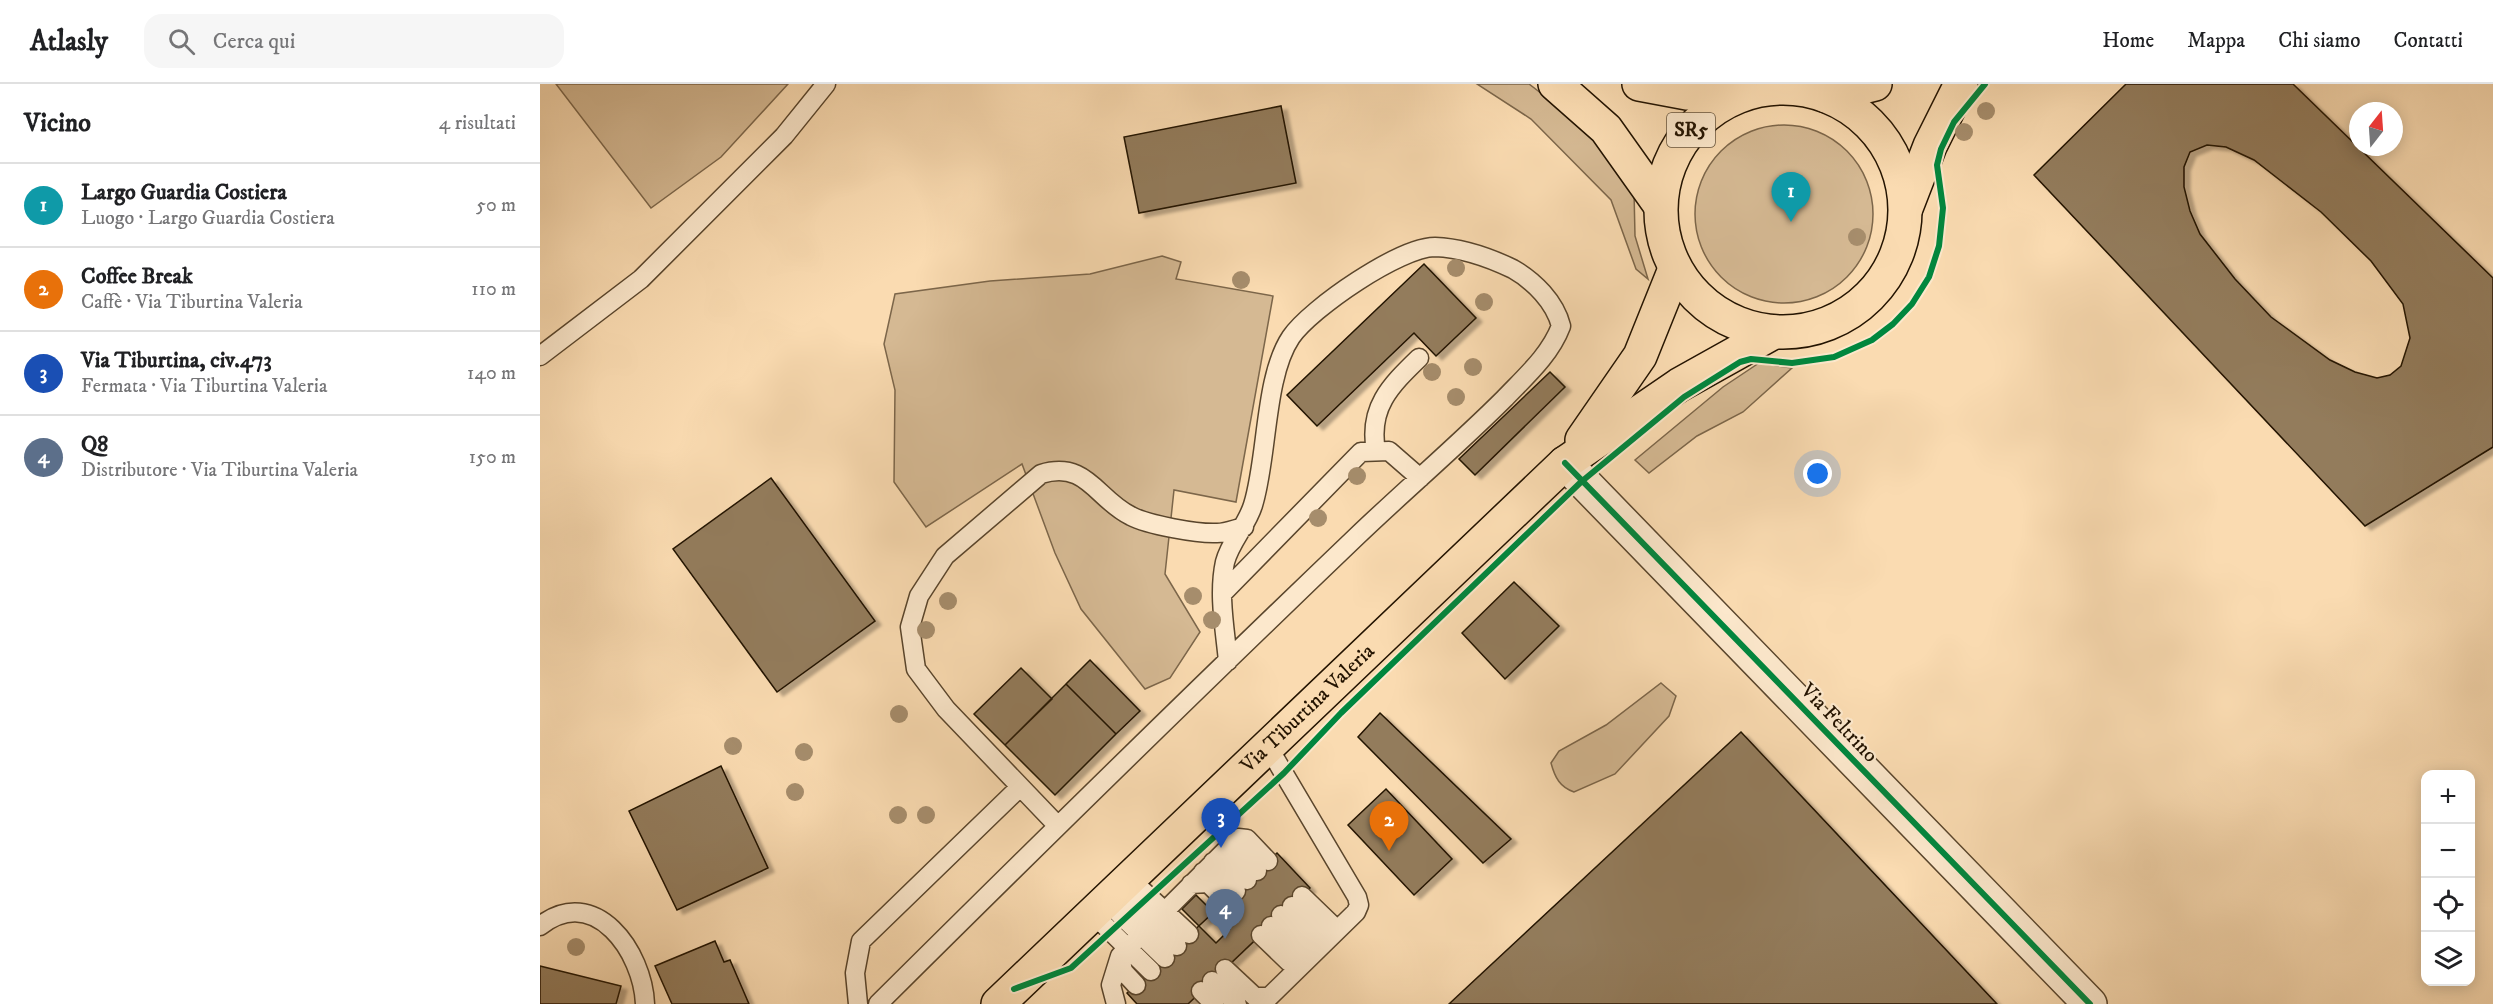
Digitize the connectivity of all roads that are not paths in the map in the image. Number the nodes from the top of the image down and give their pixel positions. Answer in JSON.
{"nodes":[{"id":1,"x":826,"y":84,"type":"edge"},
{"id":2,"x":1555,"y":84,"type":"edge"},
{"id":3,"x":1640,"y":84,"type":"edge"},
{"id":4,"x":1875,"y":84,"type":"edge"},
{"id":5,"x":1961,"y":84,"type":"edge"},
{"id":6,"x":1743,"y":94,"type":"junction"},
{"id":7,"x":1827,"y":96,"type":"junction"},
{"id":8,"x":1660,"y":205,"type":"junction"},
{"id":9,"x":1906,"y":208,"type":"junction"},
{"id":10,"x":1675,"y":269,"type":"junction"},
{"id":11,"x":1774,"y":333,"type":"junction"},
{"id":12,"x":540,"y":356,"type":"edge"},
{"id":13,"x":1419,"y":358,"type":"dead end"},
{"id":14,"x":1376,"y":451,"type":"junction"},
{"id":15,"x":1565,"y":463,"type":"junction"},
{"id":16,"x":1420,"y":478,"type":"junction"},
{"id":17,"x":1244,"y":527,"type":"junction"},
{"id":18,"x":1222,"y":594,"type":"junction"},
{"id":19,"x":1228,"y":661,"type":"junction"},
{"id":20,"x":1268,"y":745,"type":"junction"},
{"id":21,"x":1020,"y":787,"type":"junction"},
{"id":22,"x":1058,"y":826,"type":"junction"},
{"id":23,"x":1203,"y":873,"type":"junction"},
{"id":24,"x":1247,"y":881,"type":"junction"},
{"id":25,"x":1111,"y":895,"type":"junction"},
{"id":26,"x":540,"y":926,"type":"edge"},
{"id":27,"x":1141,"y":935,"type":"junction"},
{"id":28,"x":1316,"y":948,"type":"junction"},
{"id":29,"x":1151,"y":971,"type":"dead end"},
{"id":30,"x":1136,"y":985,"type":"dead end"},
{"id":31,"x":1213,"y":986,"type":"edge"},
{"id":32,"x":1261,"y":1001,"type":"edge"},
{"id":33,"x":645,"y":1004,"type":"edge"},
{"id":34,"x":858,"y":1004,"type":"edge"},
{"id":35,"x":878,"y":1004,"type":"edge"},
{"id":36,"x":998,"y":1004,"type":"edge"},
{"id":37,"x":1116,"y":1004,"type":"edge"},
{"id":38,"x":1238,"y":1004,"type":"edge"},
{"id":39,"x":2090,"y":1004,"type":"edge"}],
"edges":[{"from":1,"to":12,"type":"lane"},
{"from":2,"to":8,"type":"main road"},
{"from":3,"to":6,"type":"main road"},
{"from":4,"to":7,"type":"main road","number":"SR5"},
{"from":5,"to":9,"type":"main road","number":"SR5"},
{"from":6,"to":7,"type":"main road","number":"SR5"},
{"from":6,"to":8,"type":"main road","number":"SR5"},
{"from":7,"to":9,"type":"main road","number":"SR5"},
{"from":8,"to":10,"type":"main road","number":"SR5"},
{"from":9,"to":11,"type":"main road","number":"SR5"},
{"from":10,"to":11,"type":"main road","number":"SR5"},
{"from":10,"to":15,"type":"main road","name":"Via Tiburtina Valeria","number":"SR5"},
{"from":11,"to":15,"type":"main road","name":"Via Tiburtina Valeria","number":"SR5"},
{"from":13,"to":14,"type":"lane"},
{"from":14,"to":16,"type":"lane"},
{"from":14,"to":18,"type":"lane"},
{"from":15,"to":20,"type":"main road","name":"Via Tiburtina Valeria","number":"SR5"},
{"from":15,"to":39,"type":"street","name":"Via Feltrino"},
{"from":16,"to":17,"type":"lane"},
{"from":16,"to":19,"type":"lane"},
{"from":17,"to":18,"type":"lane"},
{"from":17,"to":21,"type":"lane"},
{"from":18,"to":19,"type":"lane"},
{"from":19,"to":22,"type":"lane"},
{"from":20,"to":25,"type":"main road","name":"Via Tiburtina Valeria","number":"SR5"},
{"from":20,"to":28,"type":"lane"},
{"from":21,"to":22,"type":"lane"},
{"from":21,"to":34,"type":"lane"},
{"from":22,"to":35,"type":"lane"},
{"from":23,"to":24,"type":"lane"},
{"from":23,"to":24,"type":"lane"},
{"from":23,"to":24,"type":"lane"},
{"from":23,"to":27,"type":"lane"},
{"from":25,"to":27,"type":"lane"},
{"from":25,"to":27,"type":"lane"},
{"from":25,"to":36,"type":"main road","name":"Via Tiburtina Valeria","number":"SR5"},
{"from":26,"to":33,"type":"lane"},
{"from":27,"to":27,"type":"lane"},
{"from":27,"to":29,"type":"lane"},
{"from":27,"to":30,"type":"lane"},
{"from":27,"to":37,"type":"lane"},
{"from":28,"to":28,"type":"lane"},
{"from":28,"to":32,"type":"lane"},
{"from":31,"to":32,"type":"lane"},
{"from":31,"to":38,"type":"lane"}]}
